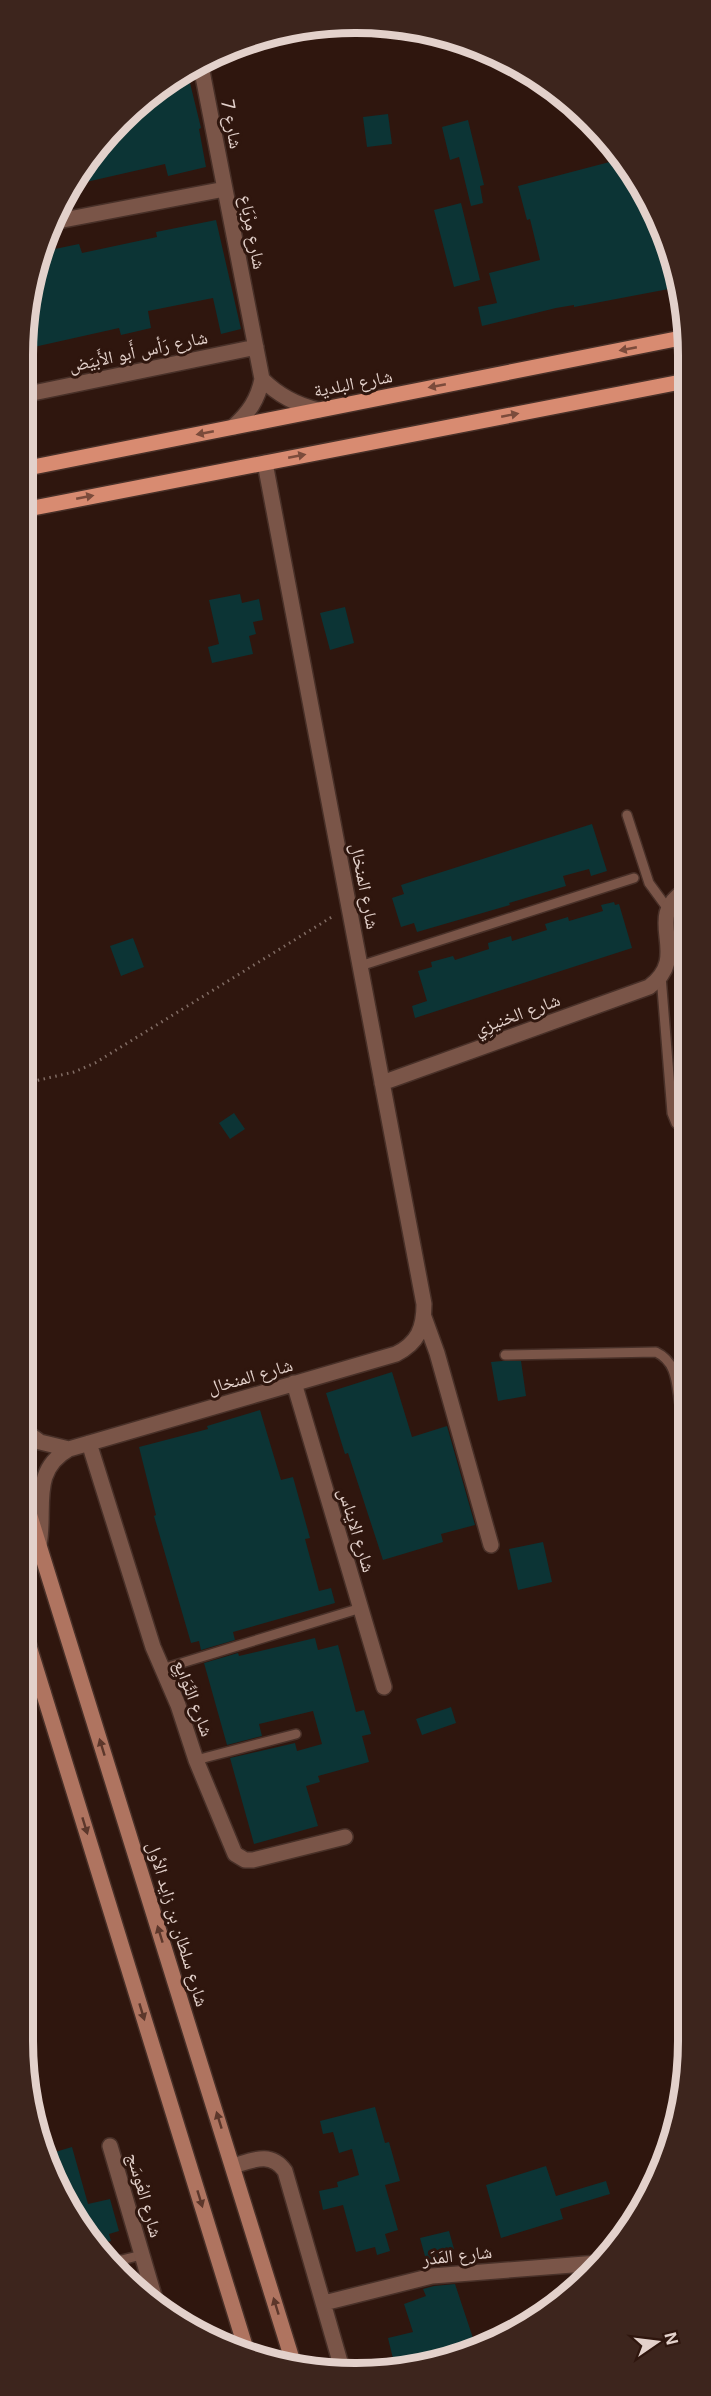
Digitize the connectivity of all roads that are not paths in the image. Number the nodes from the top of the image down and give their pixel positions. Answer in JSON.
{"nodes":[{"id":1,"x":202,"y":72,"type":"edge"},
{"id":2,"x":225,"y":189,"type":"junction"},
{"id":3,"x":63,"y":220,"type":"edge"},
{"id":4,"x":677,"y":339,"type":"edge"},
{"id":5,"x":256,"y":347,"type":"junction"},
{"id":6,"x":262,"y":379,"type":"junction"},
{"id":7,"x":678,"y":383,"type":"edge"},
{"id":8,"x":33,"y":393,"type":"edge"},
{"id":9,"x":319,"y":410,"type":"junction"},
{"id":10,"x":233,"y":427,"type":"junction"},
{"id":11,"x":265,"y":463,"type":"junction"},
{"id":12,"x":33,"y":467,"type":"edge"},
{"id":13,"x":33,"y":508,"type":"edge"},
{"id":14,"x":627,"y":815,"type":"dead end"},
{"id":15,"x":641,"y":876,"type":"junction"},
{"id":16,"x":678,"y":895,"type":"edge"},
{"id":17,"x":668,"y":909,"type":"junction"},
{"id":18,"x":360,"y":966,"type":"junction"},
{"id":19,"x":661,"y":976,"type":"junction"},
{"id":20,"x":382,"y":1083,"type":"junction"},
{"id":21,"x":678,"y":1125,"type":"edge"},
{"id":22,"x":424,"y":1317,"type":"junction"},
{"id":23,"x":505,"y":1355,"type":"dead end"},
{"id":24,"x":294,"y":1383,"type":"junction"},
{"id":25,"x":678,"y":1392,"type":"edge"},
{"id":26,"x":33,"y":1437,"type":"edge"},
{"id":27,"x":89,"y":1443,"type":"junction"},
{"id":28,"x":69,"y":1449,"type":"junction"},
{"id":29,"x":33,"y":1526,"type":"edge"},
{"id":30,"x":39,"y":1545,"type":"junction"},
{"id":31,"x":491,"y":1545,"type":"dead end"},
{"id":32,"x":361,"y":1608,"type":"junction"},
{"id":33,"x":33,"y":1659,"type":"edge"},
{"id":34,"x":162,"y":1669,"type":"junction"},
{"id":35,"x":33,"y":1686,"type":"edge"},
{"id":36,"x":384,"y":1687,"type":"dead end"},
{"id":37,"x":43,"y":1692,"type":"junction"},
{"id":38,"x":296,"y":1734,"type":"dead end"},
{"id":39,"x":196,"y":1760,"type":"junction"},
{"id":40,"x":345,"y":1837,"type":"dead end"},
{"id":41,"x":110,"y":2146,"type":"dead end"},
{"id":42,"x":233,"y":2166,"type":"junction"},
{"id":43,"x":142,"y":2255,"type":"junction"},
{"id":44,"x":120,"y":2260,"type":"edge"},
{"id":45,"x":589,"y":2264,"type":"edge"},
{"id":46,"x":153,"y":2291,"type":"edge"},
{"id":47,"x":324,"y":2303,"type":"junction"},
{"id":48,"x":244,"y":2343,"type":"edge"},
{"id":49,"x":291,"y":2357,"type":"edge"},
{"id":50,"x":340,"y":2362,"type":"edge"}],
"edges":[{"from":1,"to":2,"type":"street","name":"شارع 7"},
{"from":2,"to":3,"type":"street","name":"شارع مِرْبَاع"},
{"from":2,"to":5,"type":"street","name":"شارع مِرْبَاع"},
{"from":4,"to":9,"type":"main road","name":"شارع البلدية","one_way":true},
{"from":5,"to":6,"type":"street","name":"شارع مِرْبَاع"},
{"from":5,"to":8,"type":"street","name":"شارع رَأس أَبو الأَبيَض"},
{"from":6,"to":9,"type":"street"},
{"from":6,"to":10,"type":"street"},
{"from":11,"to":7,"type":"main road","one_way":true},
{"from":9,"to":10,"type":"main road","name":"شارع البلدية"},
{"from":10,"to":12,"type":"main road","name":"شارع البلدية","one_way":true},
{"from":13,"to":11,"type":"main road","one_way":true},
{"from":11,"to":18,"type":"street","name":"شارع المنخال"},
{"from":14,"to":15,"type":"lane"},
{"from":15,"to":17,"type":"lane"},
{"from":15,"to":18,"type":"lane"},
{"from":16,"to":17,"type":"street"},
{"from":17,"to":19,"type":"street"},
{"from":18,"to":20,"type":"street","name":"شارع المنخال"},
{"from":19,"to":20,"type":"street","name":"شارع الخنيزِي"},
{"from":19,"to":21,"type":"lane"},
{"from":20,"to":22,"type":"street","name":"شارع المنخال"},
{"from":22,"to":24,"type":"street","name":"شارع المنخال"},
{"from":22,"to":31,"type":"street","name":"شارع المنخال"},
{"from":23,"to":25,"type":"lane"},
{"from":24,"to":27,"type":"street","name":"شارع المنخال"},
{"from":24,"to":32,"type":"street","name":"شارع الايناس"},
{"from":26,"to":28,"type":"street"},
{"from":27,"to":28,"type":"street","name":"شارع المنخال"},
{"from":27,"to":34,"type":"street","name":"شارع النِّوَايِع"},
{"from":28,"to":30,"type":"street","name":"شارع المنخال"},
{"from":29,"to":30,"type":"main road","name":"شارع سلطان بن زايد الأول"},
{"from":42,"to":30,"type":"main road","name":"شارع سلطان بن زايد الأول","one_way":true},
{"from":32,"to":34,"type":"lane"},
{"from":32,"to":36,"type":"street","name":"شارع الايناس"},
{"from":33,"to":37,"type":"main road"},
{"from":34,"to":39,"type":"street","name":"شارع النِّوَايِع"},
{"from":35,"to":37,"type":"street"},
{"from":37,"to":48,"type":"main road","one_way":true},
{"from":38,"to":39,"type":"lane"},
{"from":39,"to":40,"type":"street","name":"شارع النِّوَايِع"},
{"from":41,"to":43,"type":"street","name":"شارع العُوسَج"},
{"from":42,"to":47,"type":"street"},
{"from":49,"to":42,"type":"main road","name":"شارع سلطان بن زايد الأول","one_way":true},
{"from":43,"to":44,"type":"lane","name":"شارع العُوسَج"},
{"from":43,"to":46,"type":"street","name":"شارع العُوسَج"},
{"from":45,"to":47,"type":"street","name":"شارع المَدَر"},
{"from":47,"to":50,"type":"street"}]}
